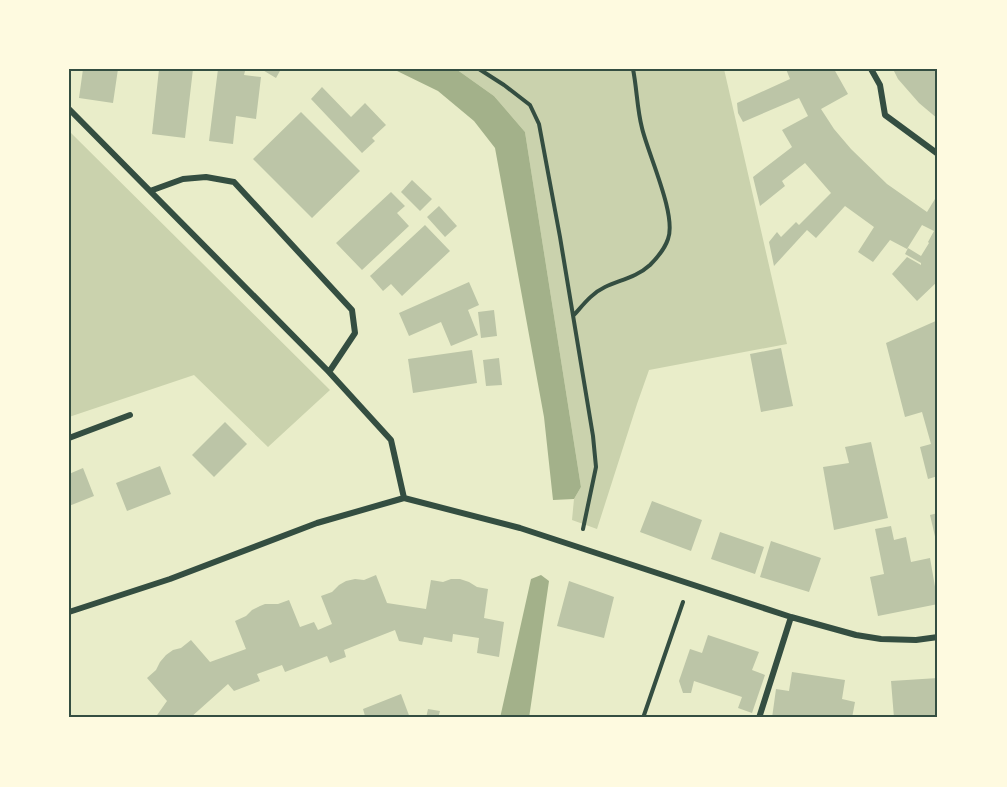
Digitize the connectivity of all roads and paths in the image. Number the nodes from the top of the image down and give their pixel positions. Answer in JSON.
{"nodes":[{"id":1,"x":479,"y":69,"type":"edge"},
{"id":2,"x":633,"y":69,"type":"edge"},
{"id":3,"x":872,"y":69,"type":"edge"},
{"id":4,"x":69,"y":109,"type":"edge"},
{"id":5,"x":938,"y":154,"type":"edge"},
{"id":6,"x":150,"y":191,"type":"junction"},
{"id":7,"x":574,"y":316,"type":"junction"},
{"id":8,"x":329,"y":372,"type":"junction"},
{"id":9,"x":130,"y":415,"type":"dead end"},
{"id":10,"x":69,"y":438,"type":"edge"},
{"id":11,"x":404,"y":498,"type":"junction"},
{"id":12,"x":579,"y":548,"type":"junction"},
{"id":13,"x":690,"y":584,"type":"junction"},
{"id":14,"x":69,"y":612,"type":"edge"},
{"id":15,"x":791,"y":617,"type":"junction"},
{"id":16,"x":938,"y":637,"type":"edge"},
{"id":17,"x":643,"y":718,"type":"edge"},
{"id":18,"x":759,"y":718,"type":"edge"}],
"edges":[{"from":1,"to":7,"type":"path"},
{"from":2,"to":7,"type":"path"},
{"from":3,"to":5,"type":"street"},
{"from":4,"to":6,"type":"street"},
{"from":6,"to":8,"type":"street"},
{"from":6,"to":8,"type":"street"},
{"from":7,"to":12,"type":"path"},
{"from":8,"to":11,"type":"street"},
{"from":9,"to":10,"type":"street"},
{"from":11,"to":12,"type":"street"},
{"from":11,"to":14,"type":"street"},
{"from":12,"to":13,"type":"street"},
{"from":13,"to":15,"type":"street"},
{"from":13,"to":17,"type":"path"},
{"from":15,"to":16,"type":"street"},
{"from":15,"to":18,"type":"street"}]}
